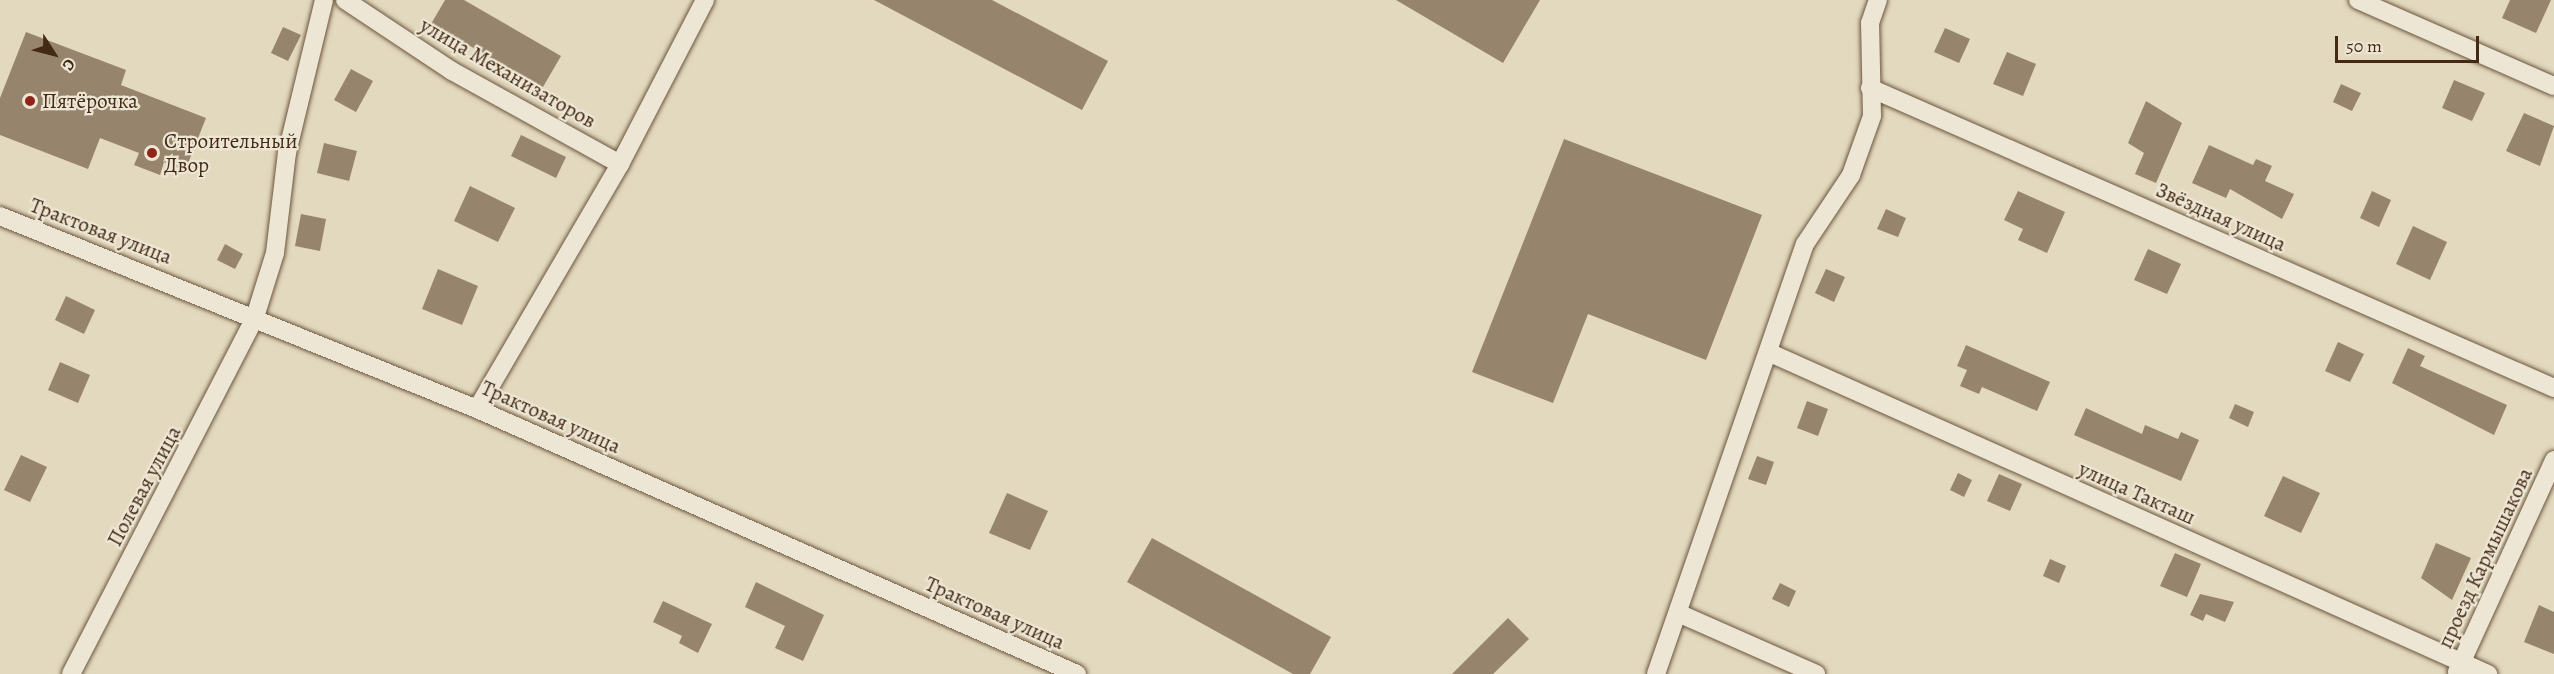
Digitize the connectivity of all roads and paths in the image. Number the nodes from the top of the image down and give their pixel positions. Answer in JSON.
{"nodes":[{"id":1,"x":324,"y":0,"type":"edge"},
{"id":2,"x":345,"y":0,"type":"edge"},
{"id":3,"x":705,"y":0,"type":"edge"},
{"id":4,"x":1878,"y":0,"type":"edge"},
{"id":5,"x":2358,"y":0,"type":"edge"},
{"id":6,"x":2554,"y":86,"type":"edge"},
{"id":7,"x":1870,"y":88,"type":"junction"},
{"id":8,"x":620,"y":164,"type":"junction"},
{"id":9,"x":0,"y":216,"type":"edge"},
{"id":10,"x":255,"y":317,"type":"junction"},
{"id":11,"x":1768,"y":352,"type":"junction"},
{"id":12,"x":2554,"y":388,"type":"edge"},
{"id":13,"x":477,"y":409,"type":"junction"},
{"id":14,"x":2554,"y":460,"type":"edge"},
{"id":15,"x":1678,"y":613,"type":"junction"},
{"id":16,"x":2459,"y":668,"type":"edge"},
{"id":17,"x":71,"y":674,"type":"edge"},
{"id":18,"x":1077,"y":674,"type":"edge"},
{"id":19,"x":1656,"y":674,"type":"edge"},
{"id":20,"x":1816,"y":674,"type":"edge"},
{"id":21,"x":2488,"y":674,"type":"edge"}],
"edges":[{"from":1,"to":10,"type":"street","name":"Полевая улица"},
{"from":2,"to":8,"type":"street","name":"улица Механизаторов"},
{"from":3,"to":8,"type":"street"},
{"from":4,"to":7,"type":"street"},
{"from":5,"to":6,"type":"street"},
{"from":7,"to":11,"type":"street"},
{"from":7,"to":12,"type":"street","name":"Звёздная улица"},
{"from":8,"to":13,"type":"street"},
{"from":9,"to":10,"type":"street","name":"Трактовая улица"},
{"from":10,"to":13,"type":"street","name":"Трактовая улица"},
{"from":10,"to":17,"type":"street","name":"Полевая улица"},
{"from":11,"to":15,"type":"street"},
{"from":11,"to":16,"type":"street","name":"улица Такташ"},
{"from":13,"to":18,"type":"street","name":"Трактовая улица"},
{"from":14,"to":16,"type":"street","name":"проезд Кармышакова"},
{"from":15,"to":19,"type":"street"},
{"from":15,"to":20,"type":"street"},
{"from":16,"to":21,"type":"street","name":"улица Такташ"}]}
